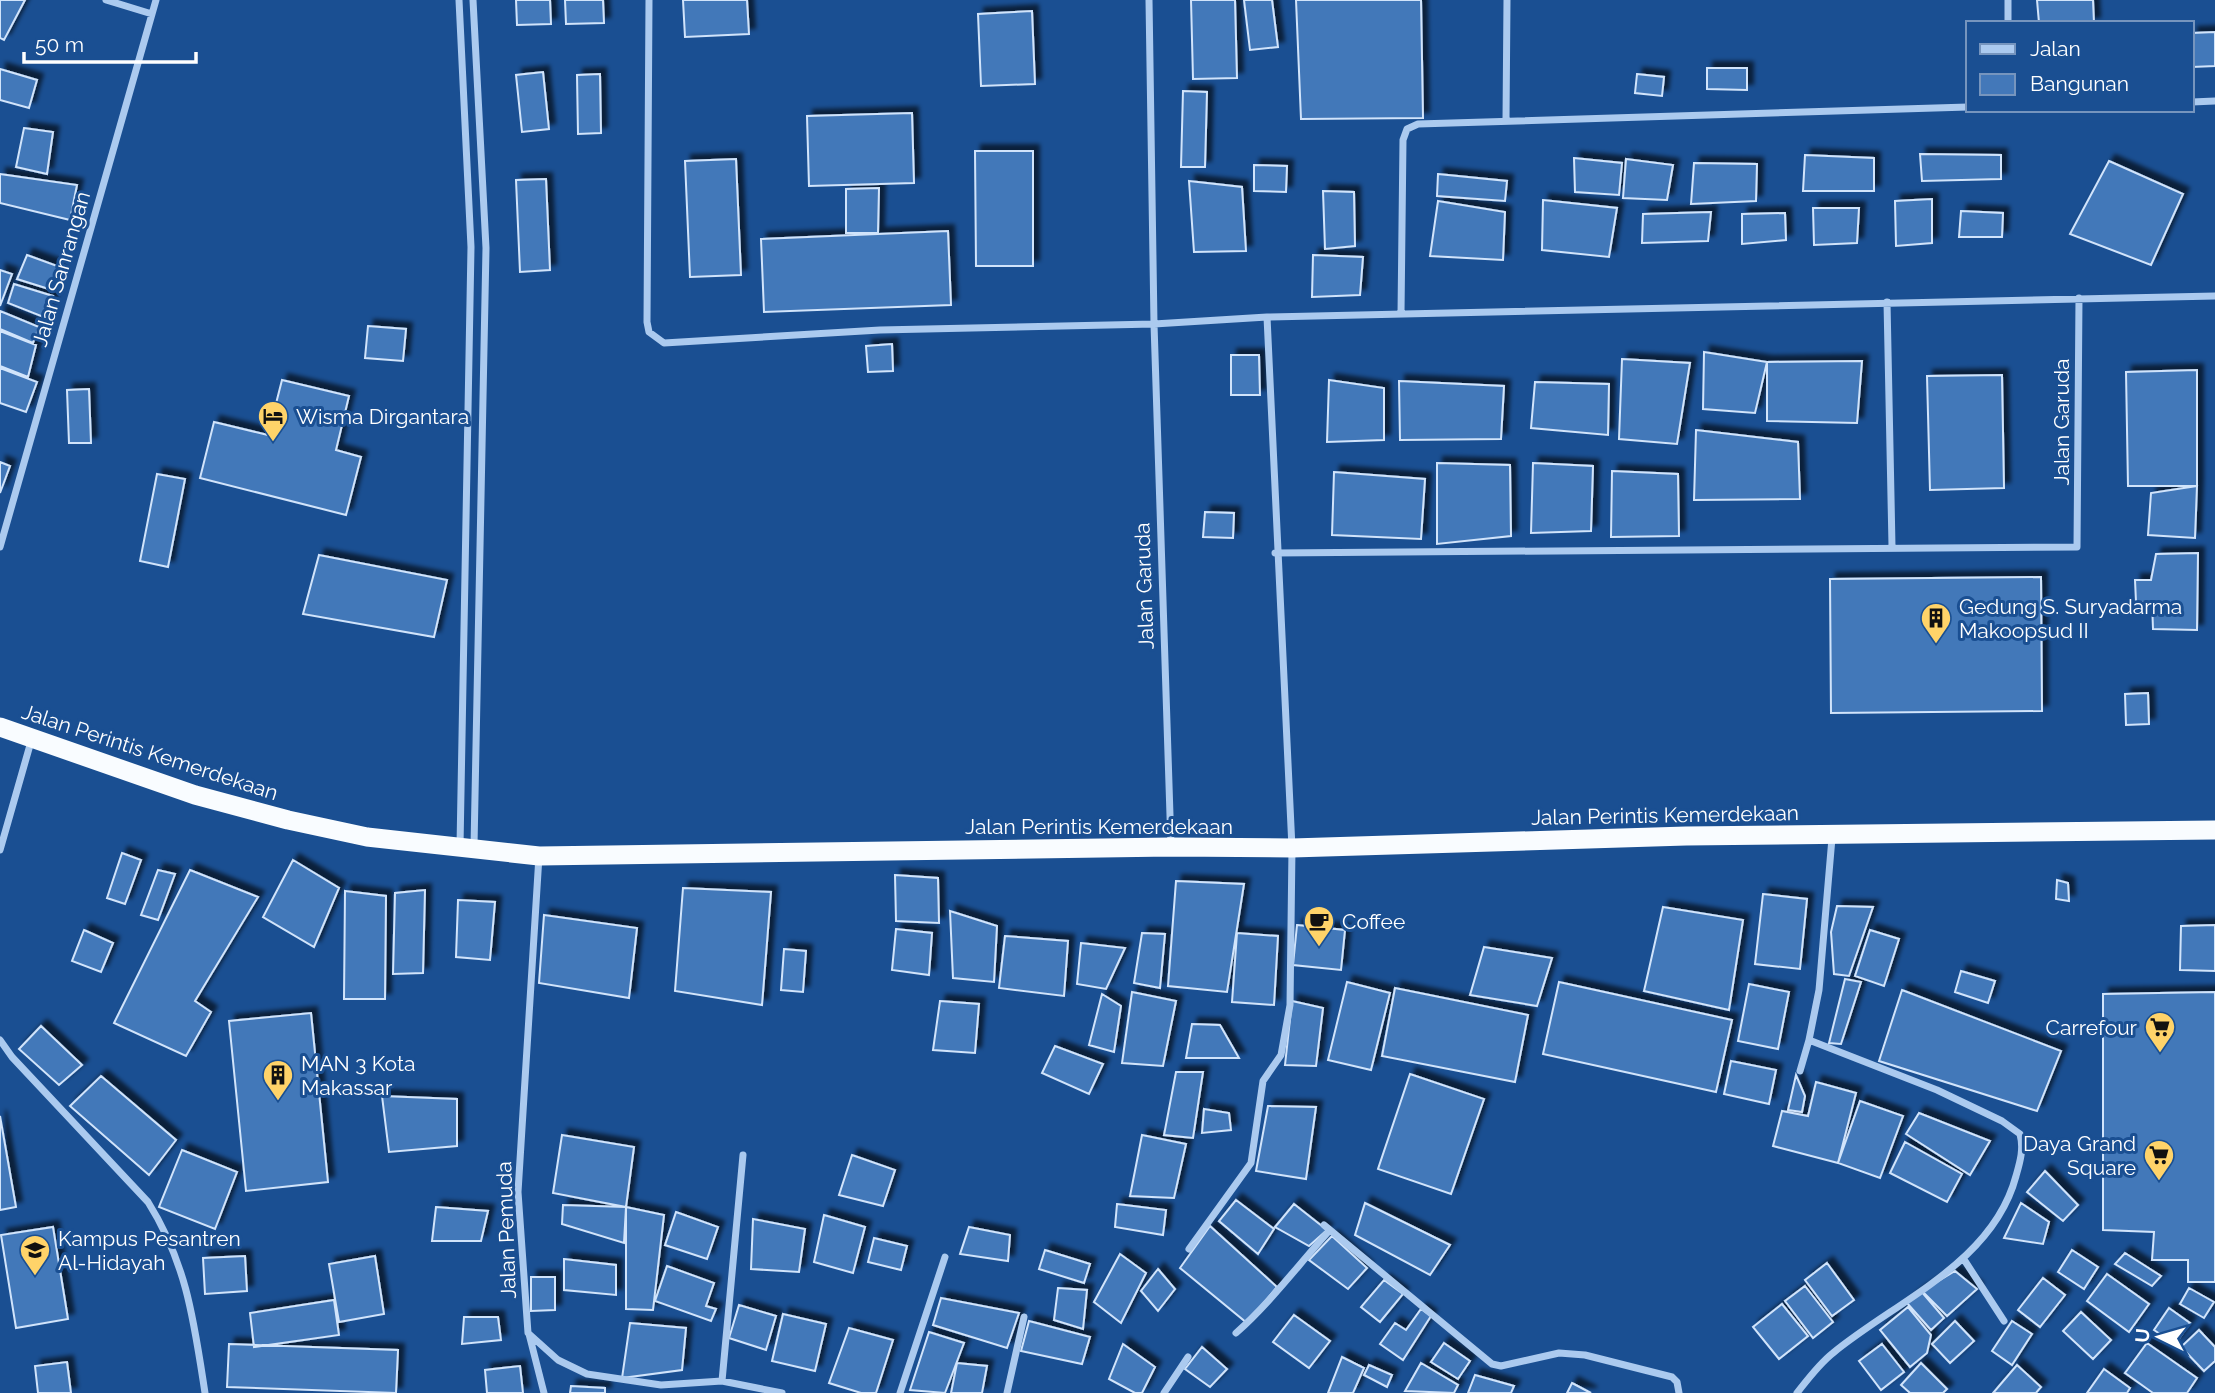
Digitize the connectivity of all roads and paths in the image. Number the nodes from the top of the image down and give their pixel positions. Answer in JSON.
{"nodes":[{"id":1,"x":106,"y":0,"type":"edge"},
{"id":2,"x":156,"y":0,"type":"edge"},
{"id":3,"x":459,"y":0,"type":"edge"},
{"id":4,"x":473,"y":0,"type":"edge"},
{"id":5,"x":649,"y":0,"type":"edge"},
{"id":6,"x":1149,"y":0,"type":"edge"},
{"id":7,"x":1507,"y":0,"type":"edge"},
{"id":8,"x":2008,"y":0,"type":"edge"},
{"id":9,"x":152,"y":14,"type":"junction"},
{"id":10,"x":2008,"y":21,"type":"edge"},
{"id":11,"x":2215,"y":101,"type":"edge"},
{"id":12,"x":2194,"y":102,"type":"edge"},
{"id":13,"x":1966,"y":107,"type":"edge"},
{"id":14,"x":1506,"y":120,"type":"junction"},
{"id":15,"x":2215,"y":296,"type":"edge"},
{"id":16,"x":2079,"y":298,"type":"junction"},
{"id":17,"x":1887,"y":303,"type":"junction"},
{"id":18,"x":1401,"y":314,"type":"junction"},
{"id":19,"x":1267,"y":317,"type":"junction"},
{"id":20,"x":1154,"y":324,"type":"junction"},
{"id":21,"x":1892,"y":546,"type":"junction"},
{"id":22,"x":0,"y":547,"type":"edge"},
{"id":23,"x":1275,"y":553,"type":"junction"},
{"id":24,"x":0,"y":727,"type":"edge"},
{"id":25,"x":32,"y":738,"type":"junction"},
{"id":26,"x":2215,"y":830,"type":"edge"},
{"id":27,"x":1832,"y":835,"type":"junction"},
{"id":28,"x":1171,"y":847,"type":"junction"},
{"id":29,"x":1292,"y":848,"type":"junction"},
{"id":30,"x":0,"y":850,"type":"edge"},
{"id":31,"x":467,"y":851,"type":"junction"},
{"id":32,"x":539,"y":856,"type":"junction"},
{"id":33,"x":0,"y":1040,"type":"edge"},
{"id":34,"x":1808,"y":1040,"type":"junction"},
{"id":35,"x":1800,"y":1071,"type":"dead end"},
{"id":36,"x":743,"y":1155,"type":"dead end"},
{"id":37,"x":1189,"y":1249,"type":"dead end"},
{"id":38,"x":944,"y":1256,"type":"dead end"},
{"id":39,"x":1963,"y":1258,"type":"junction"},
{"id":40,"x":1024,"y":1317,"type":"dead end"},
{"id":41,"x":2004,"y":1321,"type":"dead end"},
{"id":42,"x":528,"y":1333,"type":"junction"},
{"id":43,"x":1236,"y":1333,"type":"dead end"},
{"id":44,"x":1188,"y":1357,"type":"dead end"},
{"id":45,"x":722,"y":1381,"type":"junction"},
{"id":46,"x":205,"y":1393,"type":"edge"},
{"id":47,"x":544,"y":1393,"type":"edge"},
{"id":48,"x":782,"y":1393,"type":"edge"},
{"id":49,"x":900,"y":1393,"type":"edge"},
{"id":50,"x":1007,"y":1393,"type":"edge"},
{"id":51,"x":1164,"y":1393,"type":"edge"},
{"id":52,"x":1679,"y":1393,"type":"edge"},
{"id":53,"x":1797,"y":1393,"type":"edge"}],
"edges":[{"from":1,"to":9,"type":"street"},
{"from":2,"to":9,"type":"street","name":"Jalan Sanrangan"},
{"from":3,"to":31,"type":"street"},
{"from":4,"to":31,"type":"street"},
{"from":5,"to":20,"type":"street"},
{"from":6,"to":20,"type":"street","name":"Jalan Garuda"},
{"from":7,"to":14,"type":"street"},
{"from":8,"to":10,"type":"street"},
{"from":9,"to":22,"type":"street","name":"Jalan Sanrangan"},
{"from":11,"to":12,"type":"street"},
{"from":13,"to":14,"type":"street"},
{"from":14,"to":18,"type":"street"},
{"from":15,"to":16,"type":"street"},
{"from":16,"to":17,"type":"street"},
{"from":16,"to":21,"type":"street","name":"Jalan Garuda"},
{"from":17,"to":18,"type":"street"},
{"from":17,"to":21,"type":"street"},
{"from":18,"to":19,"type":"street"},
{"from":19,"to":20,"type":"street"},
{"from":19,"to":23,"type":"street"},
{"from":20,"to":28,"type":"street","name":"Jalan Garuda"},
{"from":21,"to":23,"type":"street"},
{"from":23,"to":29,"type":"street"},
{"from":24,"to":25,"type":"highway","name":"Jalan Perintis Kemerdekaan"},
{"from":25,"to":30,"type":"street"},
{"from":25,"to":31,"type":"highway","name":"Jalan Perintis Kemerdekaan"},
{"from":26,"to":27,"type":"highway","name":"Jalan Perintis Kemerdekaan"},
{"from":27,"to":29,"type":"highway","name":"Jalan Perintis Kemerdekaan"},
{"from":27,"to":34,"type":"street"},
{"from":28,"to":29,"type":"highway","name":"Jalan Perintis Kemerdekaan"},
{"from":28,"to":32,"type":"highway","name":"Jalan Perintis Kemerdekaan"},
{"from":29,"to":37,"type":"street"},
{"from":31,"to":32,"type":"highway","name":"Jalan Perintis Kemerdekaan"},
{"from":32,"to":42,"type":"street","name":"Jalan Pemuda"},
{"from":33,"to":46,"type":"street"},
{"from":34,"to":35,"type":"street"},
{"from":34,"to":39,"type":"street"},
{"from":36,"to":45,"type":"street"},
{"from":38,"to":49,"type":"street"},
{"from":39,"to":41,"type":"street"},
{"from":39,"to":53,"type":"street"},
{"from":40,"to":50,"type":"street"},
{"from":42,"to":45,"type":"street"},
{"from":42,"to":47,"type":"street","name":"Jalan Pemuda"},
{"from":43,"to":52,"type":"street"},
{"from":44,"to":51,"type":"street"},
{"from":45,"to":48,"type":"street"}]}
